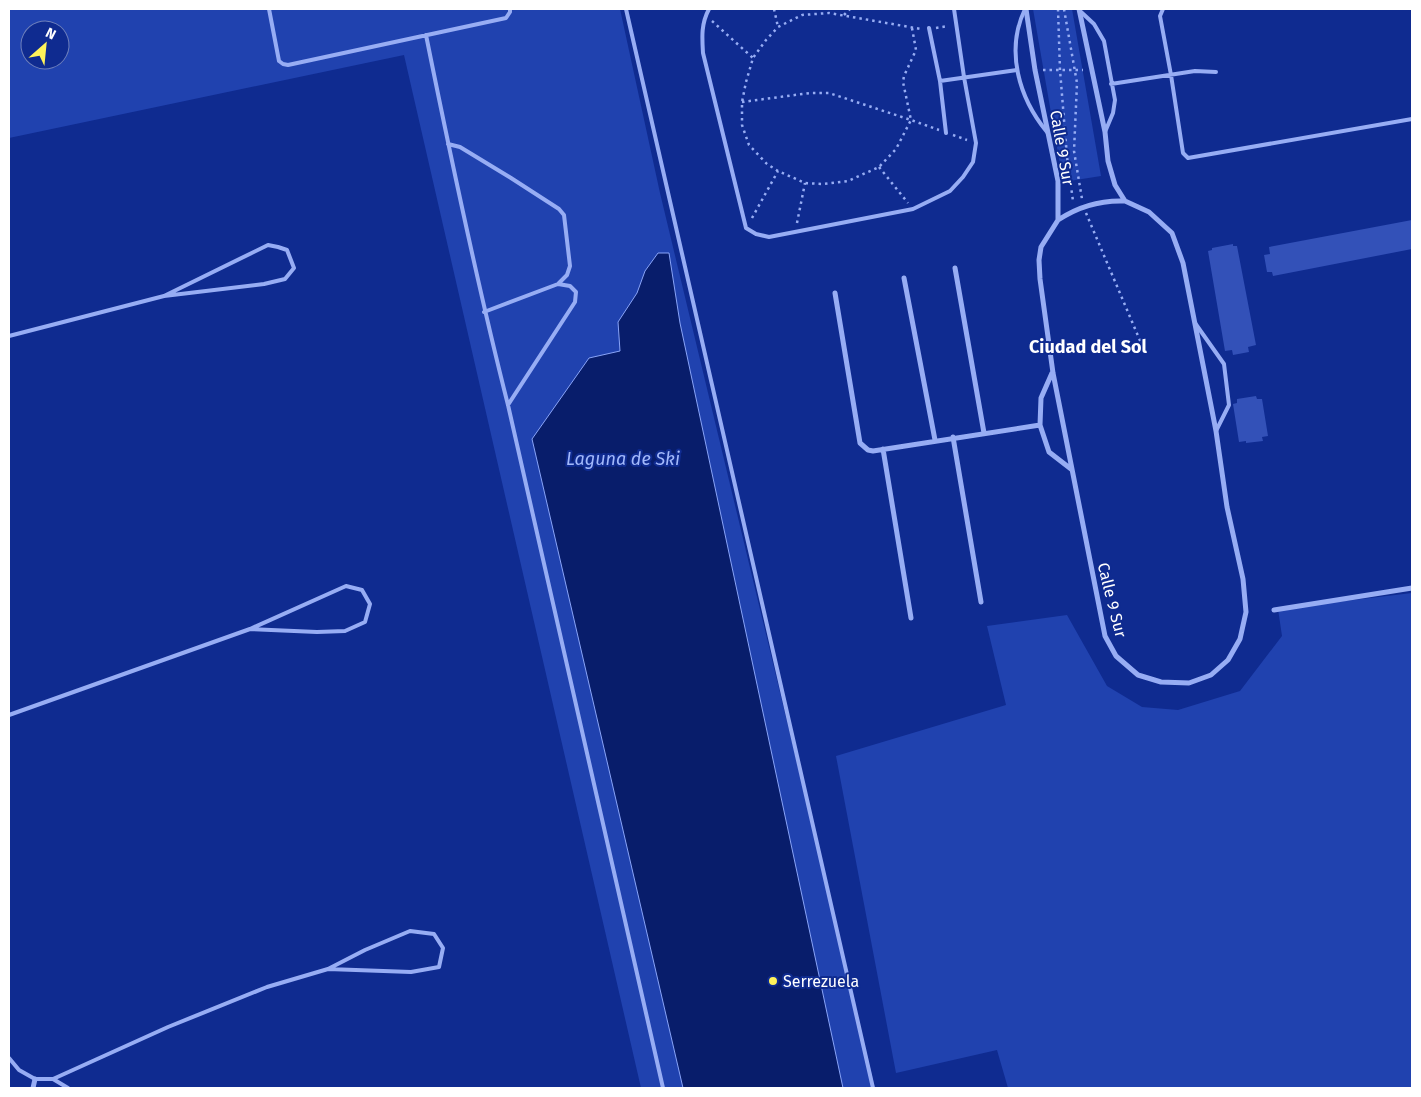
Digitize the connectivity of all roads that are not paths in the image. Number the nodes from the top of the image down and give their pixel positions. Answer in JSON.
{"nodes":[{"id":1,"x":268,"y":9,"type":"edge"},
{"id":2,"x":626,"y":9,"type":"edge"},
{"id":3,"x":709,"y":9,"type":"edge"},
{"id":4,"x":954,"y":9,"type":"edge"},
{"id":5,"x":1026,"y":9,"type":"edge"},
{"id":6,"x":1163,"y":9,"type":"edge"},
{"id":7,"x":511,"y":10,"type":"edge"},
{"id":8,"x":1079,"y":10,"type":"edge"},
{"id":9,"x":929,"y":28,"type":"dead end"},
{"id":10,"x":426,"y":35,"type":"junction"},
{"id":11,"x":1017,"y":70,"type":"junction"},
{"id":12,"x":1216,"y":72,"type":"dead end"},
{"id":13,"x":1171,"y":75,"type":"junction"},
{"id":14,"x":964,"y":77,"type":"junction"},
{"id":15,"x":940,"y":81,"type":"junction"},
{"id":16,"x":1111,"y":84,"type":"junction"},
{"id":17,"x":1412,"y":119,"type":"edge"},
{"id":18,"x":1105,"y":132,"type":"junction"},
{"id":19,"x":946,"y":133,"type":"road end"},
{"id":20,"x":1047,"y":133,"type":"junction"},
{"id":21,"x":448,"y":144,"type":"junction"},
{"id":22,"x":1125,"y":201,"type":"junction"},
{"id":23,"x":1058,"y":220,"type":"junction"},
{"id":24,"x":954,"y":268,"type":"dead end"},
{"id":25,"x":904,"y":278,"type":"dead end"},
{"id":26,"x":558,"y":284,"type":"junction"},
{"id":27,"x":835,"y":293,"type":"dead end"},
{"id":28,"x":164,"y":296,"type":"junction"},
{"id":29,"x":484,"y":312,"type":"junction"},
{"id":30,"x":1195,"y":323,"type":"junction"},
{"id":31,"x":9,"y":336,"type":"edge"},
{"id":32,"x":1053,"y":373,"type":"junction"},
{"id":33,"x":508,"y":405,"type":"junction"},
{"id":34,"x":1040,"y":425,"type":"junction"},
{"id":35,"x":1216,"y":431,"type":"junction"},
{"id":36,"x":984,"y":432,"type":"junction"},
{"id":37,"x":953,"y":437,"type":"junction"},
{"id":38,"x":935,"y":440,"type":"junction"},
{"id":39,"x":883,"y":449,"type":"junction"},
{"id":40,"x":1071,"y":469,"type":"junction"},
{"id":41,"x":1412,"y":588,"type":"edge"},
{"id":42,"x":981,"y":602,"type":"dead end"},
{"id":43,"x":1274,"y":610,"type":"dead end"},
{"id":44,"x":911,"y":618,"type":"dead end"},
{"id":45,"x":250,"y":629,"type":"junction"},
{"id":46,"x":9,"y":715,"type":"edge"},
{"id":47,"x":328,"y":968,"type":"junction"},
{"id":48,"x":9,"y":1058,"type":"edge"},
{"id":49,"x":35,"y":1079,"type":"junction"},
{"id":50,"x":53,"y":1079,"type":"junction"},
{"id":51,"x":33,"y":1088,"type":"edge"},
{"id":52,"x":68,"y":1088,"type":"edge"},
{"id":53,"x":663,"y":1088,"type":"edge"},
{"id":54,"x":873,"y":1088,"type":"edge"}],
"edges":[{"from":1,"to":10,"type":"lane"},
{"from":2,"to":54,"type":"lane"},
{"from":3,"to":14,"type":"lane"},
{"from":4,"to":14,"type":"lane"},
{"from":5,"to":11,"type":"lane"},
{"from":5,"to":20,"type":"street","name":"Calle 9 Sur"},
{"from":6,"to":13,"type":"lane"},
{"from":7,"to":10,"type":"lane"},
{"from":8,"to":16,"type":"lane"},
{"from":8,"to":18,"type":"street"},
{"from":9,"to":15,"type":"lane"},
{"from":10,"to":21,"type":"lane"},
{"from":11,"to":14,"type":"lane"},
{"from":11,"to":20,"type":"lane"},
{"from":12,"to":13,"type":"lane"},
{"from":13,"to":16,"type":"lane"},
{"from":13,"to":17,"type":"lane"},
{"from":14,"to":15,"type":"lane"},
{"from":15,"to":19,"type":"lane"},
{"from":16,"to":18,"type":"lane"},
{"from":18,"to":22,"type":"street"},
{"from":20,"to":23,"type":"street","name":"Calle 9 Sur"},
{"from":21,"to":26,"type":"lane"},
{"from":21,"to":29,"type":"lane"},
{"from":22,"to":23,"type":"street"},
{"from":22,"to":30,"type":"street","name":"Calle 9 Sur"},
{"from":23,"to":32,"type":"street","name":"Calle 9 Sur"},
{"from":24,"to":36,"type":"street"},
{"from":25,"to":38,"type":"street"},
{"from":26,"to":29,"type":"lane"},
{"from":26,"to":33,"type":"lane"},
{"from":27,"to":39,"type":"street"},
{"from":28,"to":28,"type":"lane"},
{"from":28,"to":31,"type":"lane"},
{"from":29,"to":33,"type":"lane"},
{"from":30,"to":35,"type":"street","name":"Calle 9 Sur"},
{"from":30,"to":35,"type":"lane"},
{"from":32,"to":34,"type":"street"},
{"from":32,"to":40,"type":"street","name":"Calle 9 Sur"},
{"from":33,"to":53,"type":"lane"},
{"from":34,"to":36,"type":"street"},
{"from":34,"to":40,"type":"street"},
{"from":35,"to":40,"type":"street","name":"Calle 9 Sur"},
{"from":36,"to":37,"type":"street"},
{"from":37,"to":38,"type":"street"},
{"from":37,"to":42,"type":"street"},
{"from":38,"to":39,"type":"street"},
{"from":39,"to":44,"type":"street"},
{"from":41,"to":43,"type":"street"},
{"from":45,"to":45,"type":"lane"},
{"from":45,"to":46,"type":"lane"},
{"from":47,"to":47,"type":"lane"},
{"from":47,"to":50,"type":"lane"},
{"from":48,"to":49,"type":"lane"},
{"from":49,"to":50,"type":"lane"},
{"from":49,"to":51,"type":"street"},
{"from":50,"to":52,"type":"lane"}]}
